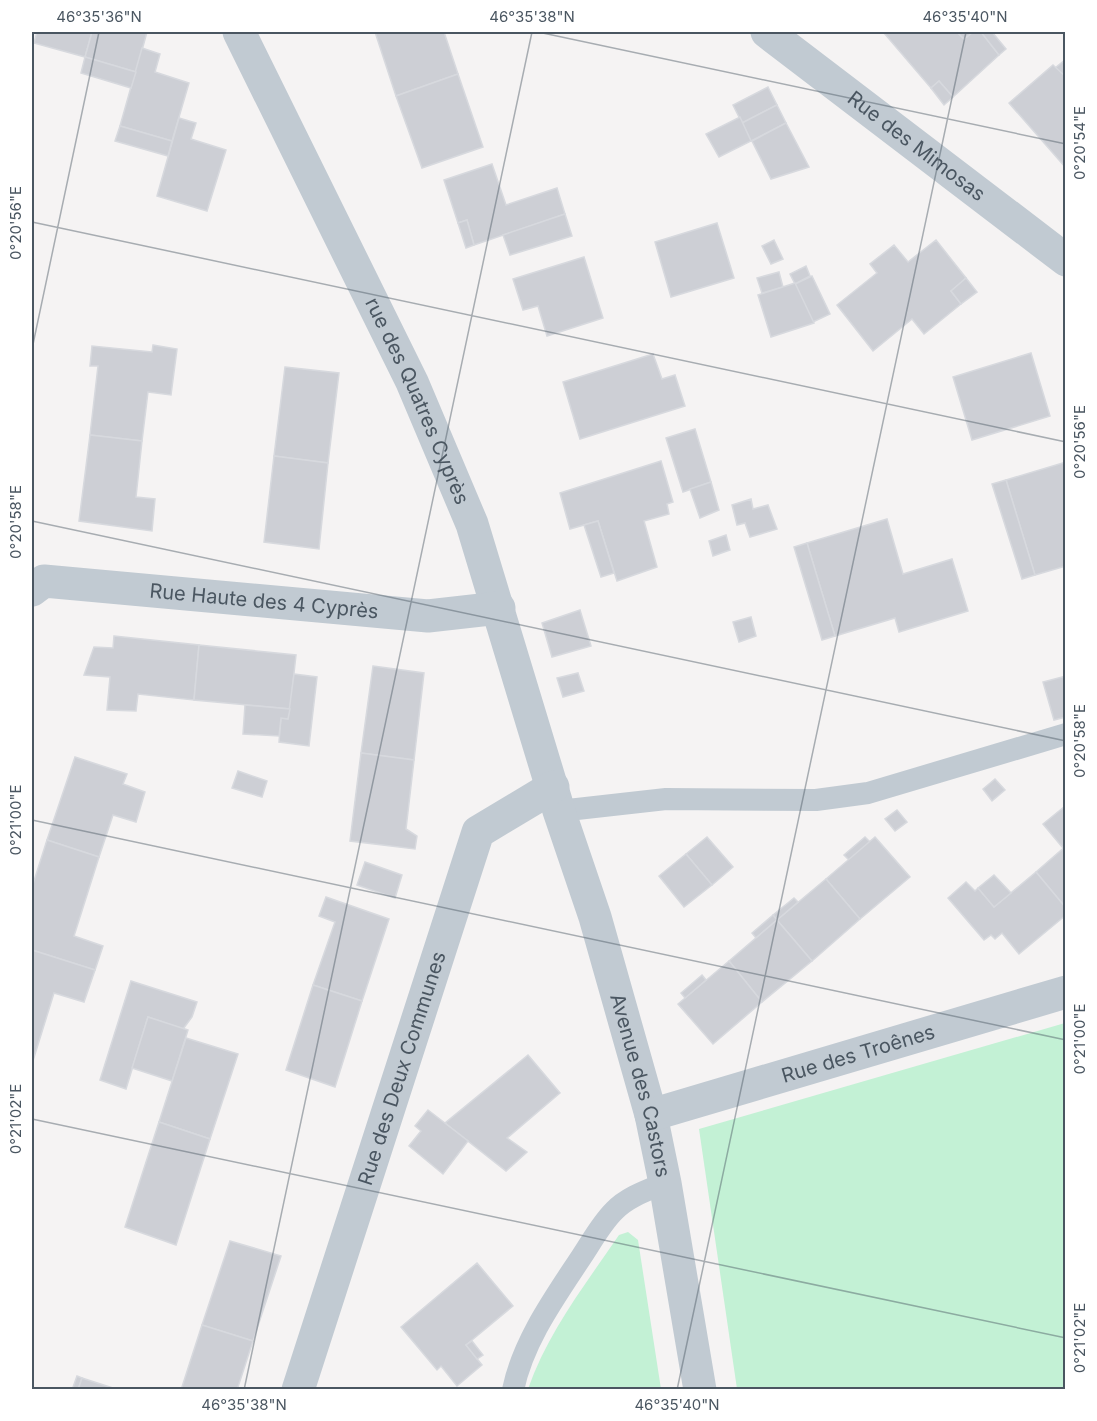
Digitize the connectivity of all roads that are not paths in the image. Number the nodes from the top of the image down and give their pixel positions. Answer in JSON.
{"nodes":[{"id":1,"x":238,"y":32,"type":"edge"},
{"id":2,"x":767,"y":32,"type":"edge"},
{"id":3,"x":1065,"y":260,"type":"edge"},
{"id":4,"x":32,"y":590,"type":"edge"},
{"id":5,"x":499,"y":608,"type":"junction"},
{"id":6,"x":1065,"y":734,"type":"edge"},
{"id":7,"x":556,"y":799,"type":"junction"},
{"id":8,"x":1065,"y":992,"type":"edge"},
{"id":9,"x":651,"y":1115,"type":"junction"},
{"id":10,"x":665,"y":1183,"type":"junction"},
{"id":11,"x":298,"y":1389,"type":"edge"},
{"id":12,"x":513,"y":1389,"type":"edge"},
{"id":13,"x":700,"y":1389,"type":"edge"}],
"edges":[{"from":1,"to":5,"type":"street","name":"rue des Quatres Cyprès"},
{"from":2,"to":3,"type":"street","name":"Rue des Mimosas"},
{"from":4,"to":5,"type":"street","name":"Rue Haute des 4 Cyprès"},
{"from":5,"to":7,"type":"street","name":"rue des Quatres Cyprès"},
{"from":6,"to":7,"type":"lane"},
{"from":7,"to":9,"type":"street","name":"Avenue des Castors"},
{"from":7,"to":11,"type":"street","name":"Rue des Deux Communes"},
{"from":8,"to":9,"type":"street","name":"Rue des Troênes"},
{"from":9,"to":10,"type":"street","name":"Avenue des Castors"},
{"from":10,"to":12,"type":"lane"},
{"from":10,"to":13,"type":"street","name":"Avenue des Castors"}]}
